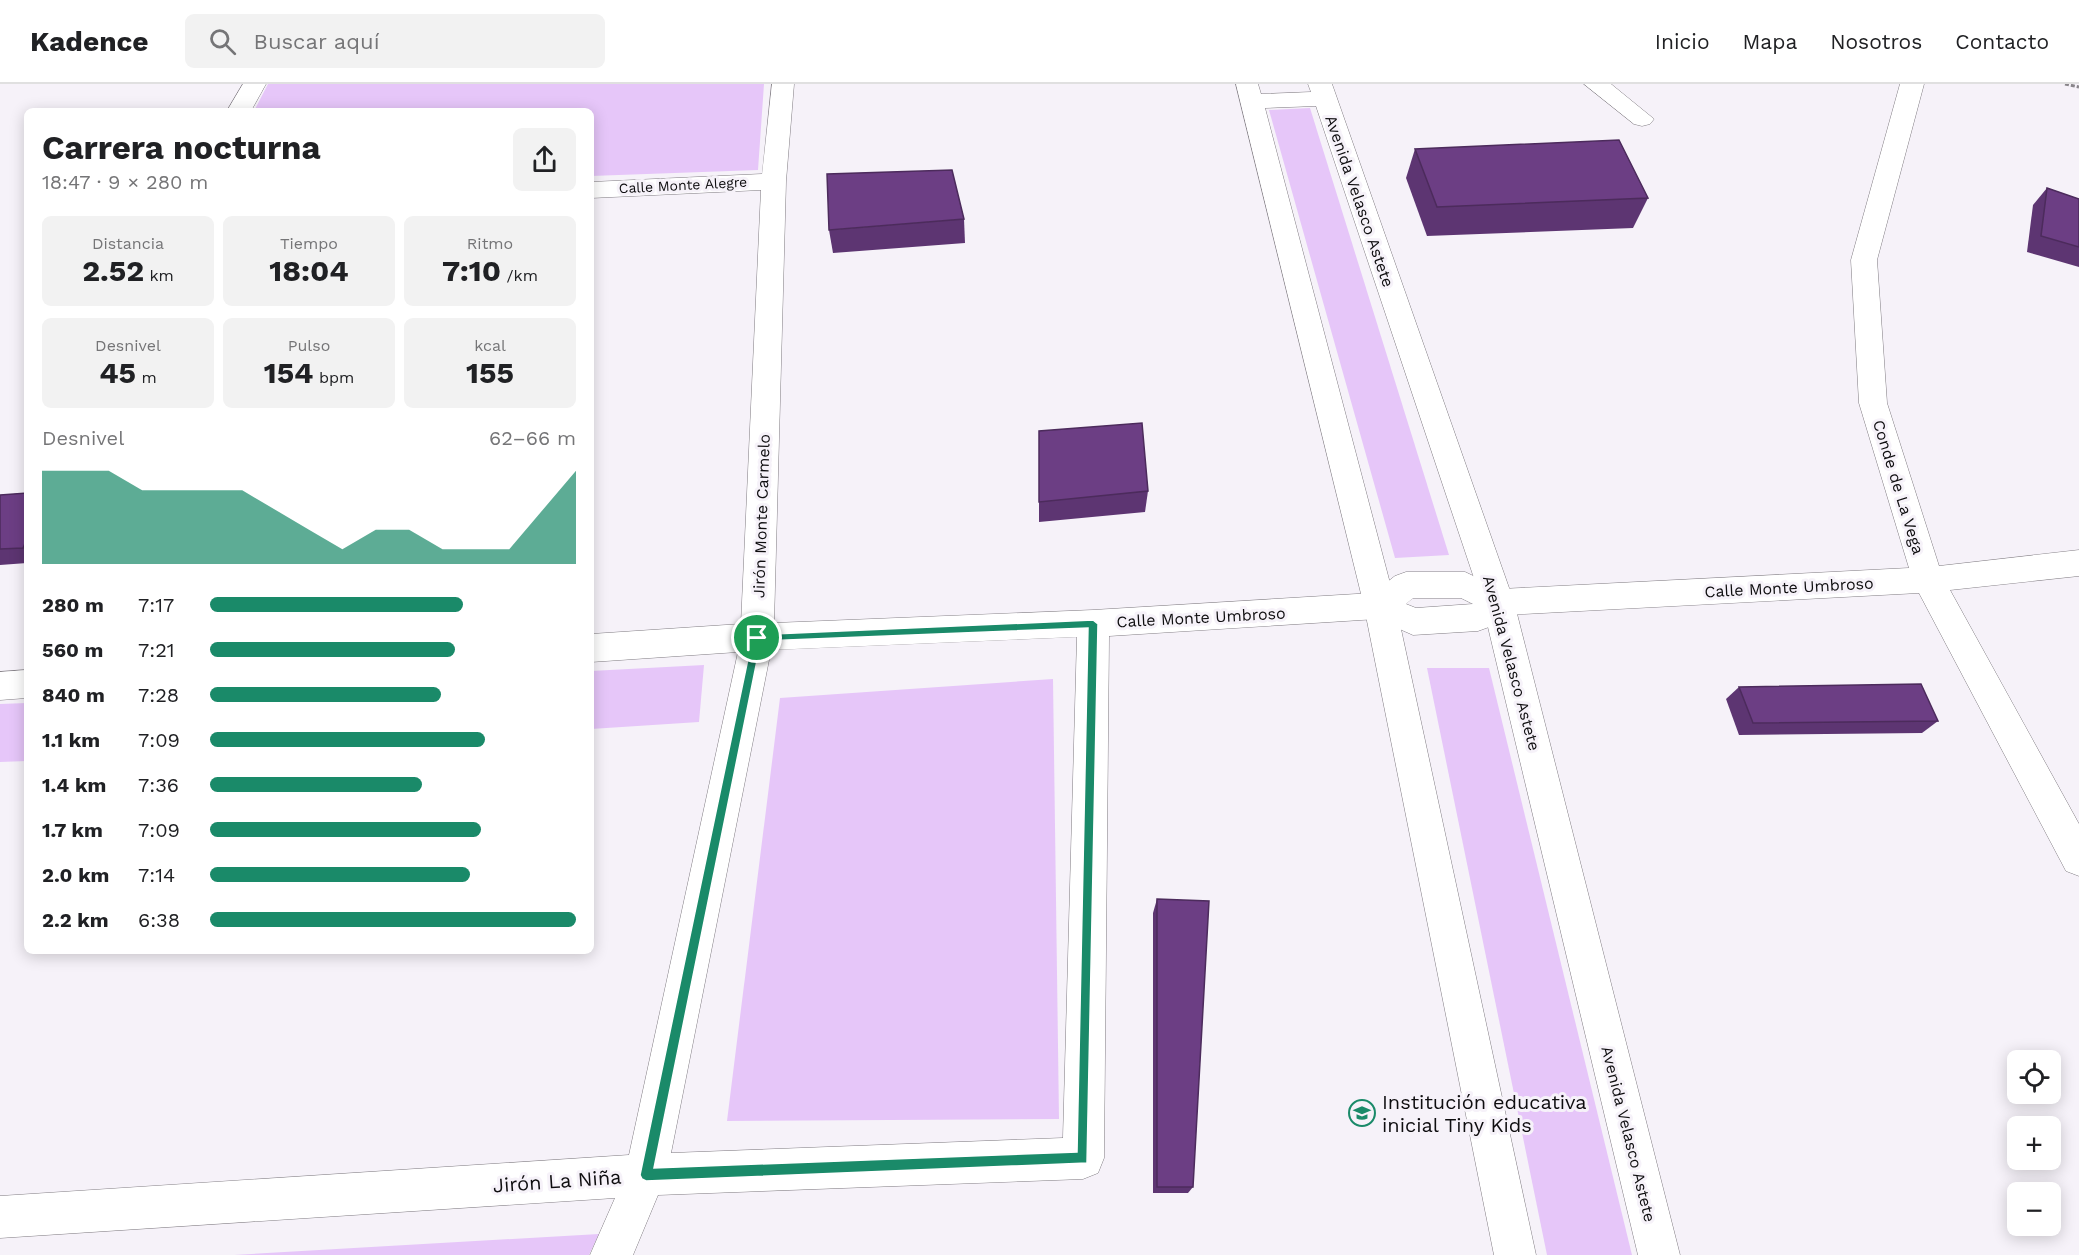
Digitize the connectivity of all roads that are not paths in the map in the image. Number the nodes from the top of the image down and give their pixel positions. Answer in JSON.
{"nodes":[{"id":1,"x":254,"y":84,"type":"edge"},
{"id":2,"x":783,"y":84,"type":"edge"},
{"id":3,"x":1596,"y":84,"type":"edge"},
{"id":4,"x":1912,"y":84,"type":"edge"},
{"id":5,"x":1322,"y":92,"type":"edge"},
{"id":6,"x":1249,"y":93,"type":"edge"},
{"id":7,"x":241,"y":108,"type":"edge"},
{"id":8,"x":1642,"y":119,"type":"dead end"},
{"id":9,"x":774,"y":181,"type":"junction"},
{"id":10,"x":594,"y":190,"type":"edge"},
{"id":11,"x":2079,"y":563,"type":"edge"},
{"id":12,"x":1928,"y":580,"type":"junction"},
{"id":13,"x":1498,"y":602,"type":"junction"},
{"id":14,"x":1380,"y":606,"type":"junction"},
{"id":15,"x":1093,"y":624,"type":"junction"},
{"id":16,"x":757,"y":638,"type":"junction"},
{"id":17,"x":594,"y":648,"type":"edge"},
{"id":18,"x":24,"y":684,"type":"edge"},
{"id":19,"x":0,"y":686,"type":"edge"},
{"id":20,"x":2079,"y":859,"type":"edge"},
{"id":21,"x":646,"y":1175,"type":"junction"},
{"id":22,"x":0,"y":1217,"type":"edge"},
{"id":23,"x":611,"y":1255,"type":"edge"},
{"id":24,"x":1515,"y":1255,"type":"edge"},
{"id":25,"x":1659,"y":1255,"type":"edge"}],
"edges":[{"from":1,"to":7,"type":"street"},
{"from":2,"to":9,"type":"street","name":"Jirón Monte Carmelo"},
{"from":3,"to":8,"type":"street"},
{"from":4,"to":12,"type":"street","name":"Conde de La Vega"},
{"from":5,"to":6,"type":"street"},
{"from":5,"to":13,"type":"street","name":"Avenida Velasco Astete"},
{"from":6,"to":14,"type":"street"},
{"from":9,"to":10,"type":"street","name":"Calle Monte Alegre"},
{"from":9,"to":16,"type":"street","name":"Jirón Monte Carmelo"},
{"from":11,"to":12,"type":"street","name":"Calle Monte Umbroso"},
{"from":12,"to":13,"type":"street","name":"Calle Monte Umbroso"},
{"from":12,"to":20,"type":"street","name":"Conde de La Vega"},
{"from":13,"to":14,"type":"street","name":"Calle Monte Umbroso"},
{"from":13,"to":25,"type":"street","name":"Avenida Velasco Astete"},
{"from":14,"to":15,"type":"street","name":"Calle Monte Umbroso"},
{"from":14,"to":24,"type":"street"},
{"from":15,"to":16,"type":"street","name":"Calle Monte Umbroso"},
{"from":15,"to":21,"type":"street","name":"Jirón La Niña"},
{"from":16,"to":17,"type":"street","name":"Calle Monte Umbroso"},
{"from":16,"to":21,"type":"street","name":"Jirón Monte Carmelo"},
{"from":18,"to":19,"type":"street"},
{"from":21,"to":22,"type":"street","name":"Jirón La Niña"},
{"from":21,"to":23,"type":"street","name":"Jirón Monte Carmelo"}]}
